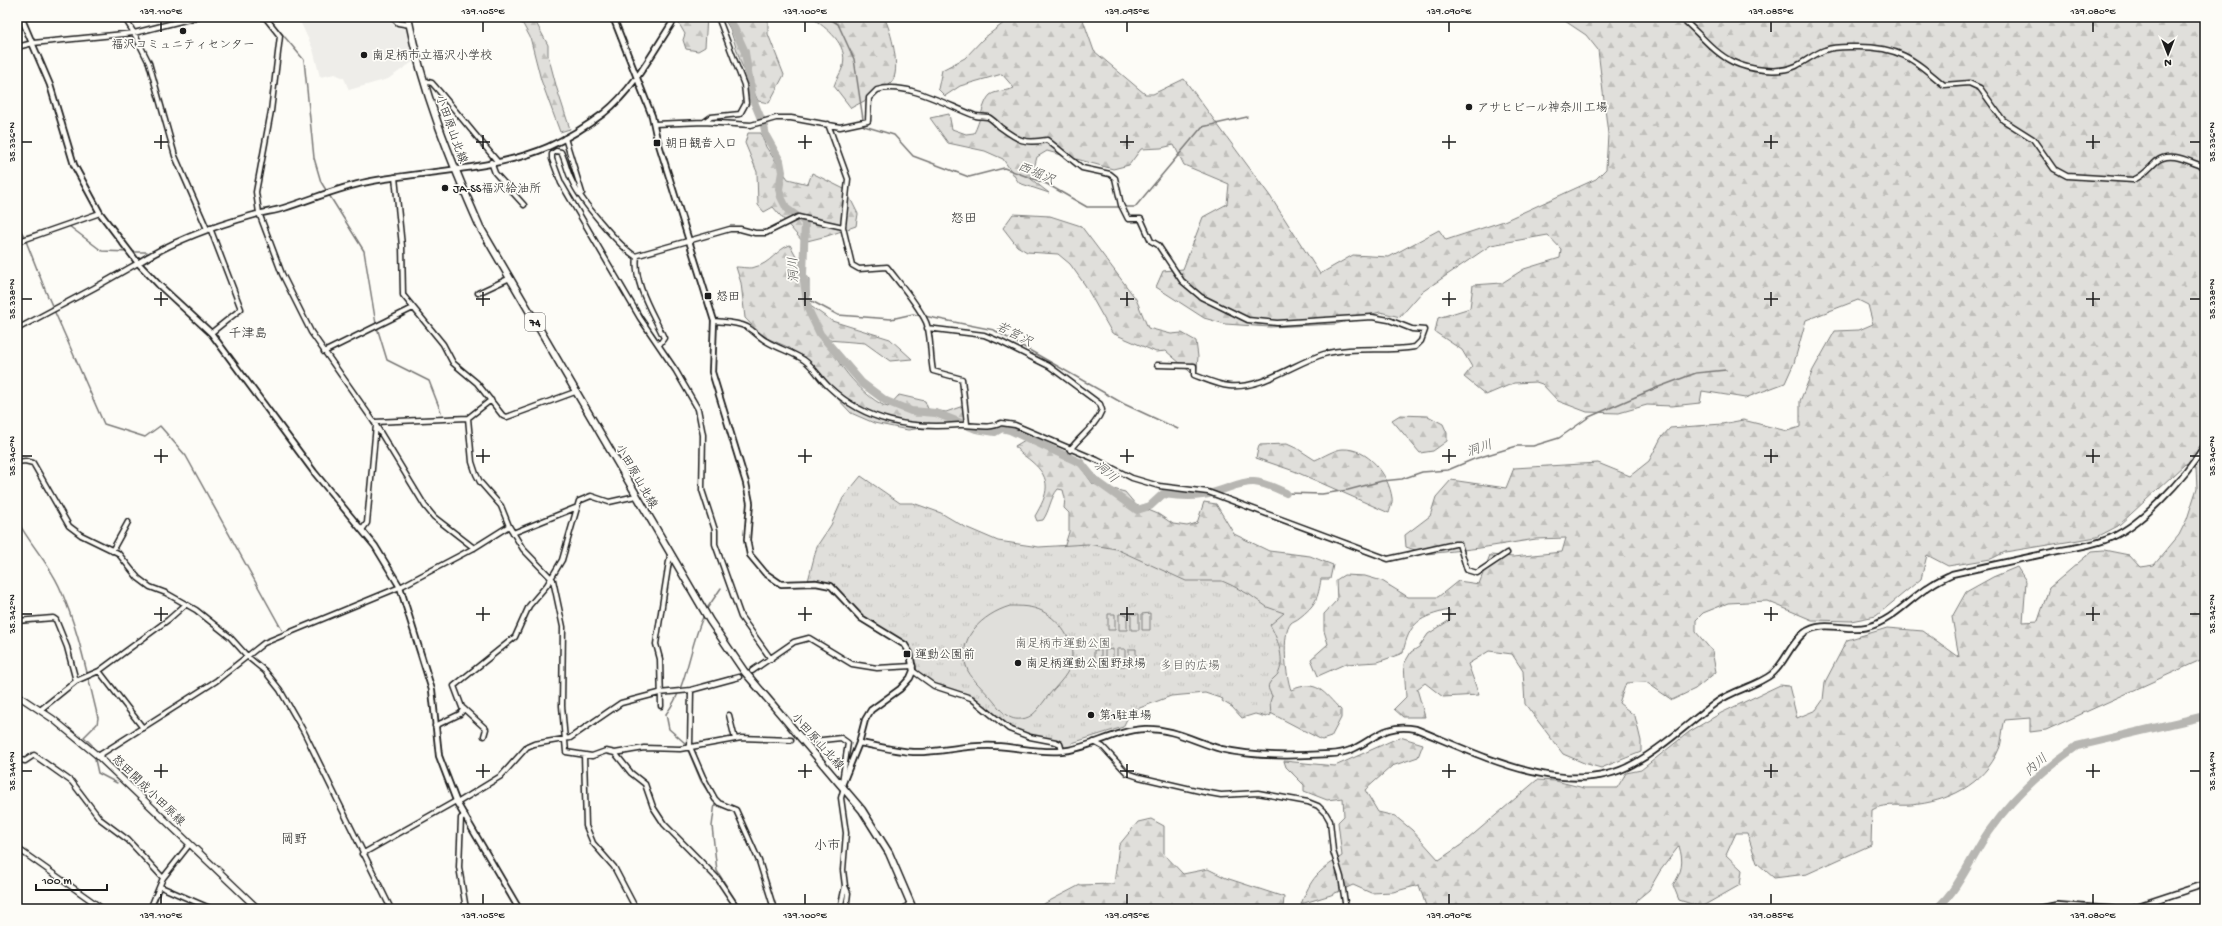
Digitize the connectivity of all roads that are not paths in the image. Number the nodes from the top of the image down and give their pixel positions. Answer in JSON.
{"nodes":[{"id":1,"x":21,"y":17,"type":"edge"},
{"id":2,"x":124,"y":17,"type":"edge"},
{"id":3,"x":197,"y":17,"type":"edge"},
{"id":4,"x":265,"y":17,"type":"edge"},
{"id":5,"x":392,"y":17,"type":"edge"},
{"id":6,"x":408,"y":17,"type":"edge"},
{"id":7,"x":613,"y":17,"type":"edge"},
{"id":8,"x":676,"y":17,"type":"edge"},
{"id":9,"x":718,"y":17,"type":"edge"},
{"id":10,"x":1680,"y":17,"type":"edge"},
{"id":11,"x":410,"y":25,"type":"junction"},
{"id":12,"x":134,"y":33,"type":"junction"},
{"id":13,"x":33,"y":43,"type":"junction"},
{"id":14,"x":17,"y":47,"type":"edge"},
{"id":15,"x":637,"y":77,"type":"junction"},
{"id":16,"x":424,"y":81,"type":"junction"},
{"id":17,"x":704,"y":122,"type":"junction"},
{"id":18,"x":654,"y":124,"type":"junction"},
{"id":19,"x":828,"y":124,"type":"junction"},
{"id":20,"x":563,"y":140,"type":"junction"},
{"id":21,"x":497,"y":161,"type":"junction"},
{"id":22,"x":491,"y":162,"type":"junction"},
{"id":23,"x":2205,"y":167,"type":"edge"},
{"id":24,"x":455,"y":169,"type":"junction"},
{"id":25,"x":395,"y":177,"type":"junction"},
{"id":26,"x":584,"y":199,"type":"junction"},
{"id":27,"x":524,"y":205,"type":"dead end"},
{"id":28,"x":100,"y":213,"type":"junction"},
{"id":29,"x":258,"y":213,"type":"junction"},
{"id":30,"x":843,"y":227,"type":"junction"},
{"id":31,"x":208,"y":229,"type":"junction"},
{"id":32,"x":689,"y":241,"type":"junction"},
{"id":33,"x":17,"y":242,"type":"edge"},
{"id":34,"x":637,"y":256,"type":"junction"},
{"id":35,"x":138,"y":263,"type":"junction"},
{"id":36,"x":510,"y":278,"type":"junction"},
{"id":37,"x":478,"y":293,"type":"dead end"},
{"id":38,"x":413,"y":308,"type":"junction"},
{"id":39,"x":714,"y":321,"type":"junction"},
{"id":40,"x":927,"y":328,"type":"junction"},
{"id":41,"x":17,"y":329,"type":"edge"},
{"id":42,"x":211,"y":333,"type":"junction"},
{"id":43,"x":659,"y":345,"type":"junction"},
{"id":44,"x":324,"y":352,"type":"junction"},
{"id":45,"x":1157,"y":365,"type":"dead end"},
{"id":46,"x":575,"y":392,"type":"junction"},
{"id":47,"x":490,"y":400,"type":"junction"},
{"id":48,"x":468,"y":418,"type":"junction"},
{"id":49,"x":375,"y":424,"type":"junction"},
{"id":50,"x":967,"y":424,"type":"junction"},
{"id":51,"x":2205,"y":445,"type":"edge"},
{"id":52,"x":1070,"y":450,"type":"junction"},
{"id":53,"x":17,"y":462,"type":"edge"},
{"id":54,"x":636,"y":496,"type":"junction"},
{"id":55,"x":575,"y":508,"type":"junction"},
{"id":56,"x":128,"y":522,"type":"dead end"},
{"id":57,"x":509,"y":526,"type":"junction"},
{"id":58,"x":362,"y":530,"type":"junction"},
{"id":59,"x":513,"y":533,"type":"junction"},
{"id":60,"x":474,"y":548,"type":"junction"},
{"id":61,"x":112,"y":551,"type":"junction"},
{"id":62,"x":1507,"y":553,"type":"dead end"},
{"id":63,"x":670,"y":555,"type":"junction"},
{"id":64,"x":552,"y":578,"type":"junction"},
{"id":65,"x":400,"y":587,"type":"junction"},
{"id":66,"x":185,"y":605,"type":"junction"},
{"id":67,"x":17,"y":620,"type":"edge"},
{"id":68,"x":248,"y":657,"type":"junction"},
{"id":69,"x":771,"y":658,"type":"junction"},
{"id":70,"x":913,"y":668,"type":"junction"},
{"id":71,"x":99,"y":671,"type":"junction"},
{"id":72,"x":752,"y":671,"type":"dead end"},
{"id":73,"x":739,"y":676,"type":"dead end"},
{"id":74,"x":76,"y":681,"type":"junction"},
{"id":75,"x":691,"y":690,"type":"junction"},
{"id":76,"x":660,"y":692,"type":"junction"},
{"id":77,"x":17,"y":696,"type":"edge"},
{"id":78,"x":660,"y":706,"type":"dead end"},
{"id":79,"x":463,"y":708,"type":"junction"},
{"id":80,"x":40,"y":710,"type":"junction"},
{"id":81,"x":729,"y":715,"type":"dead end"},
{"id":82,"x":435,"y":726,"type":"junction"},
{"id":83,"x":143,"y":728,"type":"junction"},
{"id":84,"x":484,"y":736,"type":"dead end"},
{"id":85,"x":564,"y":739,"type":"junction"},
{"id":86,"x":735,"y":739,"type":"junction"},
{"id":87,"x":791,"y":740,"type":"tunnel mouth"},
{"id":88,"x":813,"y":741,"type":"tunnel mouth"},
{"id":89,"x":1094,"y":742,"type":"junction"},
{"id":90,"x":860,"y":743,"type":"junction"},
{"id":91,"x":690,"y":747,"type":"junction"},
{"id":92,"x":1062,"y":751,"type":"junction"},
{"id":93,"x":615,"y":753,"type":"junction"},
{"id":94,"x":97,"y":755,"type":"junction"},
{"id":95,"x":584,"y":755,"type":"junction"},
{"id":96,"x":17,"y":759,"type":"edge"},
{"id":97,"x":843,"y":786,"type":"junction"},
{"id":98,"x":457,"y":802,"type":"junction"},
{"id":99,"x":465,"y":815,"type":"junction"},
{"id":100,"x":189,"y":845,"type":"junction"},
{"id":101,"x":17,"y":848,"type":"edge"},
{"id":102,"x":362,"y":854,"type":"junction"},
{"id":103,"x":164,"y":878,"type":"junction"},
{"id":104,"x":2204,"y":884,"type":"edge"},
{"id":105,"x":845,"y":886,"type":"junction"},
{"id":106,"x":161,"y":887,"type":"junction"},
{"id":107,"x":2205,"y":890,"type":"edge"},
{"id":108,"x":912,"y":906,"type":"edge"},
{"id":109,"x":2077,"y":907,"type":"edge"},
{"id":110,"x":104,"y":909,"type":"edge"},
{"id":111,"x":150,"y":909,"type":"edge"},
{"id":112,"x":212,"y":909,"type":"edge"},
{"id":113,"x":258,"y":909,"type":"edge"},
{"id":114,"x":391,"y":909,"type":"edge"},
{"id":115,"x":466,"y":909,"type":"edge"},
{"id":116,"x":518,"y":909,"type":"edge"},
{"id":117,"x":636,"y":909,"type":"edge"},
{"id":118,"x":738,"y":909,"type":"edge"},
{"id":119,"x":774,"y":909,"type":"edge"},
{"id":120,"x":840,"y":909,"type":"edge"},
{"id":121,"x":846,"y":909,"type":"edge"},
{"id":122,"x":904,"y":909,"type":"edge"},
{"id":123,"x":1346,"y":909,"type":"edge"},
{"id":124,"x":2038,"y":909,"type":"edge"},
{"id":125,"x":2112,"y":909,"type":"edge"},
{"id":126,"x":2129,"y":909,"type":"edge"}],
"edges":[{"from":1,"to":13,"type":"street"},
{"from":2,"to":12,"type":"street"},
{"from":3,"to":12,"type":"street"},
{"from":4,"to":29,"type":"street"},
{"from":5,"to":11,"type":"street"},
{"from":6,"to":11,"type":"main road","name":"小田原山北線","number":"74"},
{"from":7,"to":15,"type":"street"},
{"from":8,"to":15,"type":"street"},
{"from":9,"to":17,"type":"street"},
{"from":10,"to":23,"type":"street"},
{"from":11,"to":16,"type":"main road","name":"小田原山北線","number":"74"},
{"from":12,"to":13,"type":"street"},
{"from":12,"to":31,"type":"street"},
{"from":13,"to":14,"type":"street"},
{"from":13,"to":28,"type":"street"},
{"from":15,"to":18,"type":"street"},
{"from":15,"to":20,"type":"street"},
{"from":16,"to":21,"type":"street"},
{"from":16,"to":24,"type":"main road","name":"小田原山北線","number":"74"},
{"from":17,"to":18,"type":"street"},
{"from":17,"to":19,"type":"street"},
{"from":18,"to":32,"type":"street"},
{"from":19,"to":30,"type":"street"},
{"from":19,"to":45,"type":"street"},
{"from":20,"to":21,"type":"street"},
{"from":20,"to":26,"type":"street"},
{"from":21,"to":22,"type":"street"},
{"from":22,"to":24,"type":"street"},
{"from":22,"to":27,"type":"street"},
{"from":24,"to":25,"type":"street"},
{"from":24,"to":36,"type":"main road","name":"小田原山北線","number":"74"},
{"from":25,"to":29,"type":"street"},
{"from":25,"to":38,"type":"street"},
{"from":26,"to":34,"type":"street"},
{"from":26,"to":43,"type":"street"},
{"from":28,"to":33,"type":"street"},
{"from":28,"to":35,"type":"street"},
{"from":29,"to":31,"type":"street"},
{"from":29,"to":44,"type":"street"},
{"from":30,"to":32,"type":"street"},
{"from":30,"to":40,"type":"street"},
{"from":31,"to":35,"type":"street"},
{"from":31,"to":42,"type":"street"},
{"from":32,"to":34,"type":"street"},
{"from":32,"to":39,"type":"street"},
{"from":34,"to":43,"type":"street"},
{"from":35,"to":41,"type":"street"},
{"from":35,"to":42,"type":"street"},
{"from":36,"to":37,"type":"street"},
{"from":36,"to":46,"type":"main road","name":"小田原山北線","number":"74"},
{"from":38,"to":44,"type":"street"},
{"from":38,"to":47,"type":"street"},
{"from":39,"to":50,"type":"street"},
{"from":39,"to":70,"type":"street"},
{"from":40,"to":50,"type":"street"},
{"from":40,"to":52,"type":"street"},
{"from":42,"to":58,"type":"street"},
{"from":43,"to":69,"type":"street"},
{"from":44,"to":49,"type":"street"},
{"from":46,"to":47,"type":"street"},
{"from":46,"to":54,"type":"main road","name":"小田原山北線","number":"74"},
{"from":47,"to":48,"type":"street"},
{"from":48,"to":49,"type":"street"},
{"from":48,"to":57,"type":"street"},
{"from":49,"to":58,"type":"street"},
{"from":49,"to":60,"type":"street"},
{"from":50,"to":52,"type":"street"},
{"from":51,"to":89,"type":"street"},
{"from":52,"to":62,"type":"street"},
{"from":53,"to":61,"type":"street"},
{"from":54,"to":55,"type":"street"},
{"from":54,"to":63,"type":"main road","name":"小田原山北線","number":"74"},
{"from":55,"to":59,"type":"street"},
{"from":55,"to":64,"type":"street"},
{"from":56,"to":61,"type":"street"},
{"from":57,"to":59,"type":"street"},
{"from":57,"to":60,"type":"street"},
{"from":58,"to":65,"type":"street"},
{"from":59,"to":64,"type":"street"},
{"from":60,"to":65,"type":"street"},
{"from":61,"to":66,"type":"street"},
{"from":63,"to":76,"type":"street"},
{"from":63,"to":97,"type":"main road","name":"小田原山北線","number":"74"},
{"from":64,"to":79,"type":"street"},
{"from":64,"to":85,"type":"street"},
{"from":65,"to":68,"type":"street"},
{"from":65,"to":82,"type":"street"},
{"from":66,"to":68,"type":"street"},
{"from":66,"to":71,"type":"street"},
{"from":67,"to":74,"type":"street"},
{"from":68,"to":83,"type":"street"},
{"from":68,"to":102,"type":"street"},
{"from":69,"to":70,"type":"street"},
{"from":69,"to":72,"type":"street"},
{"from":70,"to":90,"type":"street"},
{"from":70,"to":92,"type":"street"},
{"from":71,"to":74,"type":"street"},
{"from":71,"to":83,"type":"street"},
{"from":73,"to":75,"type":"street"},
{"from":74,"to":80,"type":"street"},
{"from":75,"to":76,"type":"street"},
{"from":75,"to":91,"type":"street"},
{"from":76,"to":78,"type":"street"},
{"from":76,"to":85,"type":"street"},
{"from":77,"to":80,"type":"main road","name":"怒田開成小田原線"},
{"from":79,"to":82,"type":"street"},
{"from":79,"to":84,"type":"street"},
{"from":80,"to":94,"type":"main road","name":"怒田開成小田原線"},
{"from":81,"to":86,"type":"street"},
{"from":82,"to":98,"type":"street"},
{"from":83,"to":94,"type":"street"},
{"from":85,"to":95,"type":"street"},
{"from":85,"to":98,"type":"street"},
{"from":86,"to":87,"type":"street"},
{"from":86,"to":91,"type":"street"},
{"from":88,"to":97,"type":"street"},
{"from":89,"to":92,"type":"street"},
{"from":89,"to":123,"type":"street"},
{"from":90,"to":92,"type":"street"},
{"from":90,"to":97,"type":"street"},
{"from":91,"to":93,"type":"street"},
{"from":91,"to":119,"type":"street"},
{"from":93,"to":95,"type":"street"},
{"from":93,"to":118,"type":"street"},
{"from":94,"to":100,"type":"main road","name":"怒田開成小田原線"},
{"from":95,"to":117,"type":"street"},
{"from":96,"to":103,"type":"street"},
{"from":97,"to":105,"type":"street"},
{"from":97,"to":108,"type":"main road","name":"小田原山北線","number":"74"},
{"from":98,"to":99,"type":"street"},
{"from":98,"to":102,"type":"street"},
{"from":99,"to":115,"type":"street"},
{"from":99,"to":116,"type":"street"},
{"from":100,"to":103,"type":"street"},
{"from":100,"to":113,"type":"main road","name":"怒田開成小田原線"},
{"from":101,"to":110,"type":"street"},
{"from":102,"to":114,"type":"street"},
{"from":103,"to":106,"type":"street"},
{"from":104,"to":107,"type":"street"},
{"from":104,"to":126,"type":"street"},
{"from":105,"to":120,"type":"street"},
{"from":105,"to":121,"type":"street"},
{"from":106,"to":111,"type":"street"},
{"from":106,"to":112,"type":"street"},
{"from":108,"to":122,"type":"street"},
{"from":109,"to":124,"type":"street"},
{"from":109,"to":125,"type":"street"}]}
